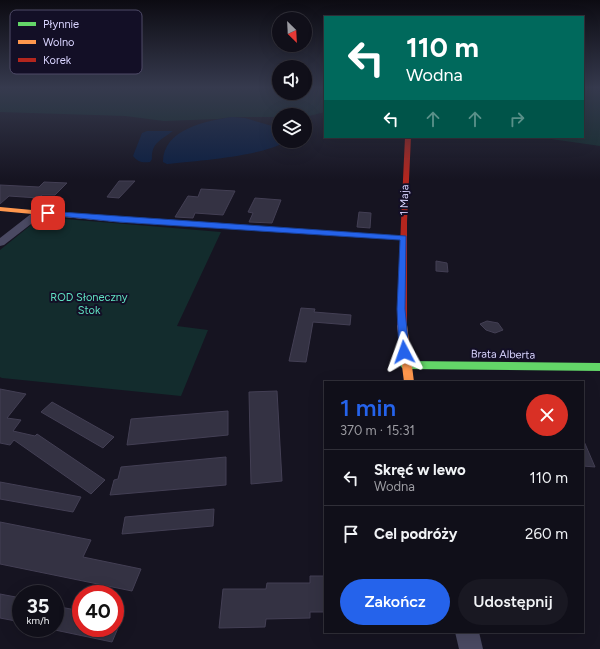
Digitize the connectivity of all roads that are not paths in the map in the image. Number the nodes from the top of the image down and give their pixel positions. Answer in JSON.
{"nodes":[{"id":1,"x":408,"y":138,"type":"edge"},
{"id":2,"x":0,"y":209,"type":"edge"},
{"id":3,"x":40,"y":212,"type":"junction"},
{"id":4,"x":403,"y":238,"type":"junction"},
{"id":5,"x":0,"y":243,"type":"edge"},
{"id":6,"x":405,"y":365,"type":"junction"},
{"id":7,"x":600,"y":367,"type":"edge"},
{"id":8,"x":409,"y":381,"type":"edge"},
{"id":9,"x":467,"y":633,"type":"edge"},
{"id":10,"x":471,"y":649,"type":"edge"}],
"edges":[{"from":1,"to":4,"type":"street","name":"1 Maja"},
{"from":2,"to":3,"type":"street"},
{"from":3,"to":4,"type":"street"},
{"from":3,"to":5,"type":"street"},
{"from":4,"to":6,"type":"street","name":"1 Maja"},
{"from":6,"to":7,"type":"street","name":"Brata Alberta"},
{"from":6,"to":8,"type":"street","name":"1 Maja"},
{"from":9,"to":10,"type":"street"}]}
